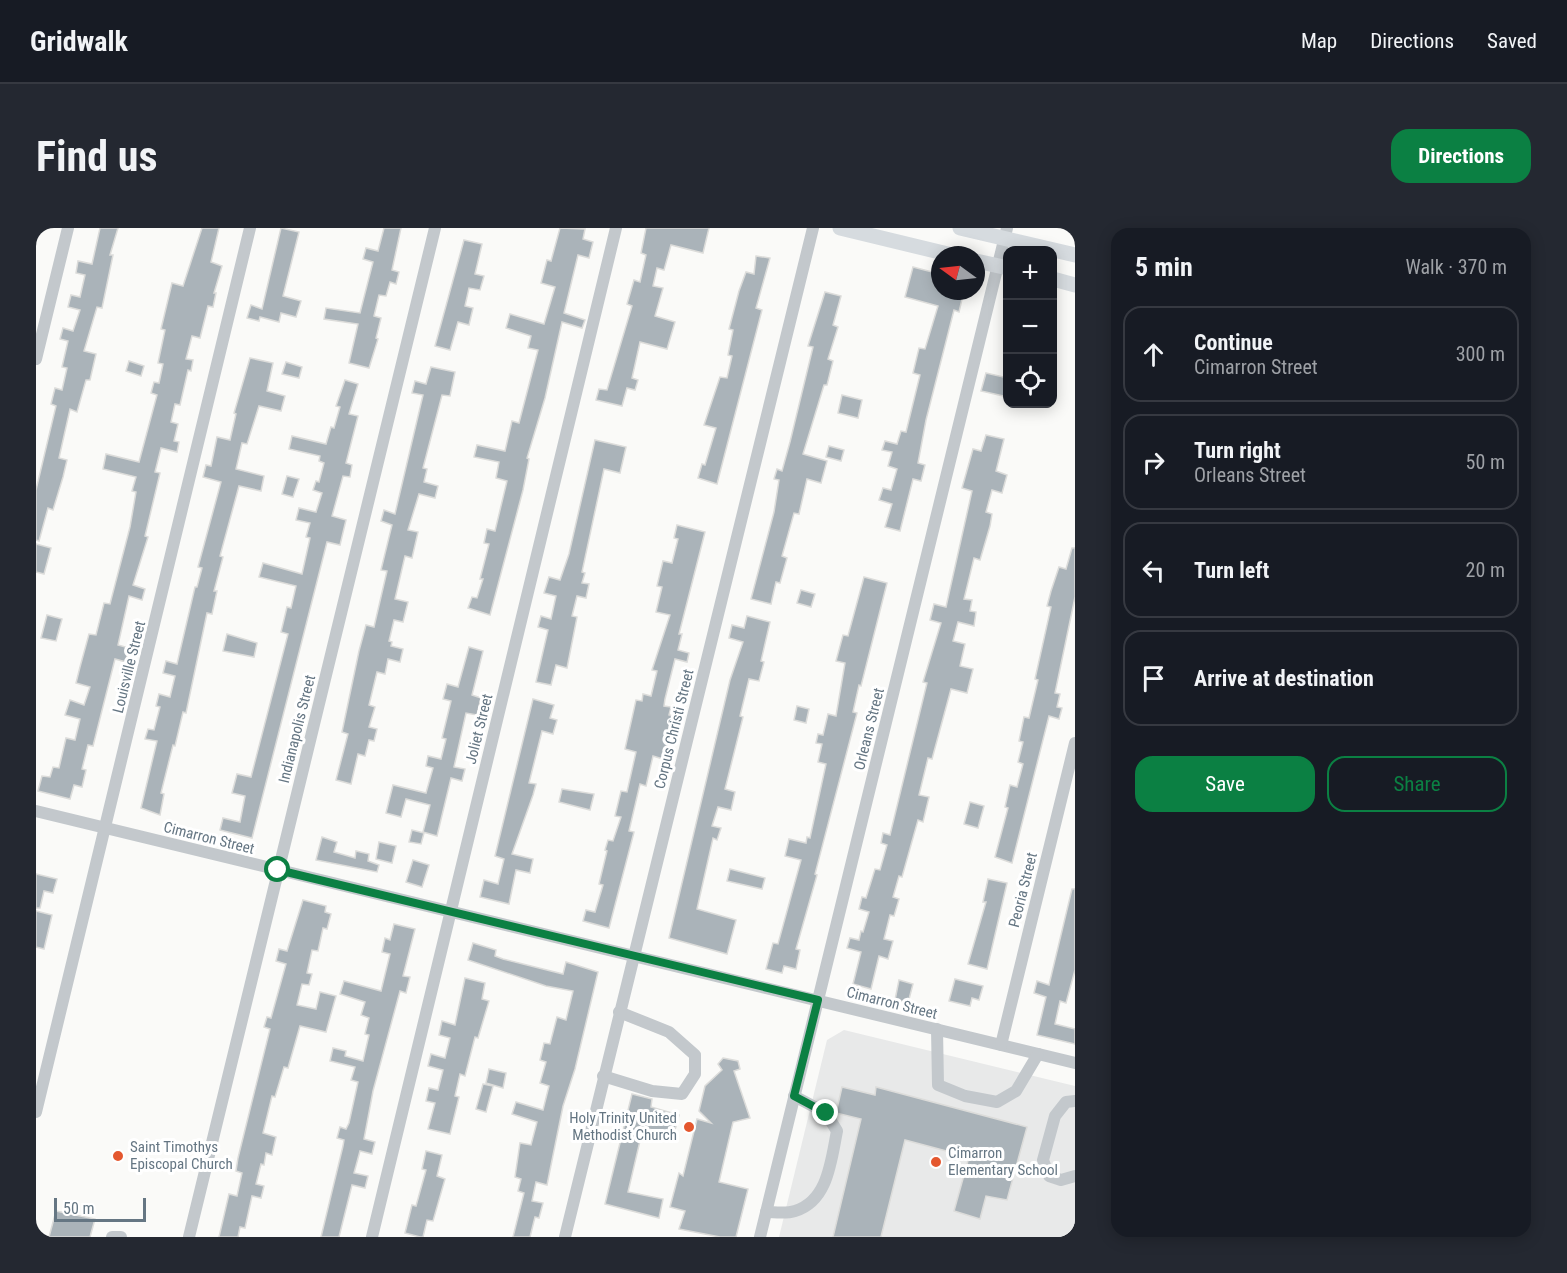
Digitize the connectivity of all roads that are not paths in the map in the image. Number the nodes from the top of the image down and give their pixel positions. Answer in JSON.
{"nodes":[{"id":1,"x":68,"y":228,"type":"edge"},
{"id":2,"x":250,"y":228,"type":"edge"},
{"id":3,"x":435,"y":228,"type":"edge"},
{"id":4,"x":616,"y":228,"type":"edge"},
{"id":5,"x":813,"y":228,"type":"edge"},
{"id":6,"x":840,"y":228,"type":"edge"},
{"id":7,"x":960,"y":228,"type":"edge"},
{"id":8,"x":1006,"y":233,"type":"edge"},
{"id":9,"x":931,"y":250,"type":"edge"},
{"id":10,"x":1075,"y":255,"type":"edge"},
{"id":11,"x":985,"y":263,"type":"edge"},
{"id":12,"x":1003,"y":267,"type":"edge"},
{"id":13,"x":1057,"y":280,"type":"edge"},
{"id":14,"x":1075,"y":285,"type":"edge"},
{"id":15,"x":36,"y":359,"type":"edge"},
{"id":16,"x":1075,"y":743,"type":"edge"},
{"id":17,"x":36,"y":811,"type":"edge"},
{"id":18,"x":105,"y":828,"type":"junction"},
{"id":19,"x":278,"y":870,"type":"junction"},
{"id":20,"x":450,"y":912,"type":"junction"},
{"id":21,"x":632,"y":956,"type":"junction"},
{"id":22,"x":818,"y":1000,"type":"junction"},
{"id":23,"x":619,"y":1012,"type":"junction"},
{"id":24,"x":937,"y":1029,"type":"junction"},
{"id":25,"x":1001,"y":1045,"type":"junction"},
{"id":26,"x":1038,"y":1054,"type":"junction"},
{"id":27,"x":1075,"y":1063,"type":"edge"},
{"id":28,"x":603,"y":1076,"type":"junction"},
{"id":29,"x":794,"y":1096,"type":"junction"},
{"id":30,"x":1075,"y":1101,"type":"edge"},
{"id":31,"x":36,"y":1112,"type":"edge"},
{"id":32,"x":1075,"y":1176,"type":"edge"},
{"id":33,"x":766,"y":1212,"type":"junction"},
{"id":34,"x":112,"y":1237,"type":"edge"},
{"id":35,"x":121,"y":1237,"type":"edge"},
{"id":36,"x":189,"y":1237,"type":"edge"},
{"id":37,"x":372,"y":1237,"type":"edge"},
{"id":38,"x":565,"y":1237,"type":"edge"},
{"id":39,"x":760,"y":1237,"type":"edge"}],
"edges":[{"from":1,"to":15,"type":"street"},
{"from":2,"to":18,"type":"street","name":"Louisville Street"},
{"from":3,"to":19,"type":"street","name":"Indianapolis Street"},
{"from":4,"to":20,"type":"street","name":"Joliet Street"},
{"from":5,"to":21,"type":"street","name":"Corpus Christi Street"},
{"from":6,"to":9,"type":"main road"},
{"from":7,"to":8,"type":"main road"},
{"from":8,"to":10,"type":"main road"},
{"from":11,"to":12,"type":"main road"},
{"from":12,"to":22,"type":"street","name":"Orleans Street"},
{"from":13,"to":14,"type":"main road"},
{"from":16,"to":25,"type":"street","name":"Peoria Street"},
{"from":17,"to":18,"type":"street","name":"Cimarron Street"},
{"from":18,"to":19,"type":"street","name":"Cimarron Street"},
{"from":18,"to":31,"type":"street","name":"Louisville Street"},
{"from":19,"to":20,"type":"street","name":"Cimarron Street"},
{"from":19,"to":36,"type":"street","name":"Indianapolis Street"},
{"from":20,"to":21,"type":"street","name":"Cimarron Street"},
{"from":20,"to":37,"type":"street","name":"Joliet Street"},
{"from":21,"to":22,"type":"street","name":"Cimarron Street"},
{"from":21,"to":23,"type":"street","name":"Corpus Christi Street"},
{"from":22,"to":24,"type":"street","name":"Cimarron Street"},
{"from":22,"to":29,"type":"street","name":"Orleans Street"},
{"from":23,"to":28,"type":"street","name":"Corpus Christi Street"},
{"from":23,"to":28,"type":"street"},
{"from":24,"to":25,"type":"street","name":"Cimarron Street"},
{"from":24,"to":26,"type":"street"},
{"from":25,"to":26,"type":"street","name":"Cimarron Street"},
{"from":26,"to":27,"type":"street","name":"Cimarron Street"},
{"from":28,"to":38,"type":"street","name":"Corpus Christi Street"},
{"from":29,"to":33,"type":"street","name":"Orleans Street"},
{"from":29,"to":33,"type":"street"},
{"from":30,"to":32,"type":"street"},
{"from":33,"to":39,"type":"street","name":"Orleans Street"},
{"from":34,"to":35,"type":"street"}]}
